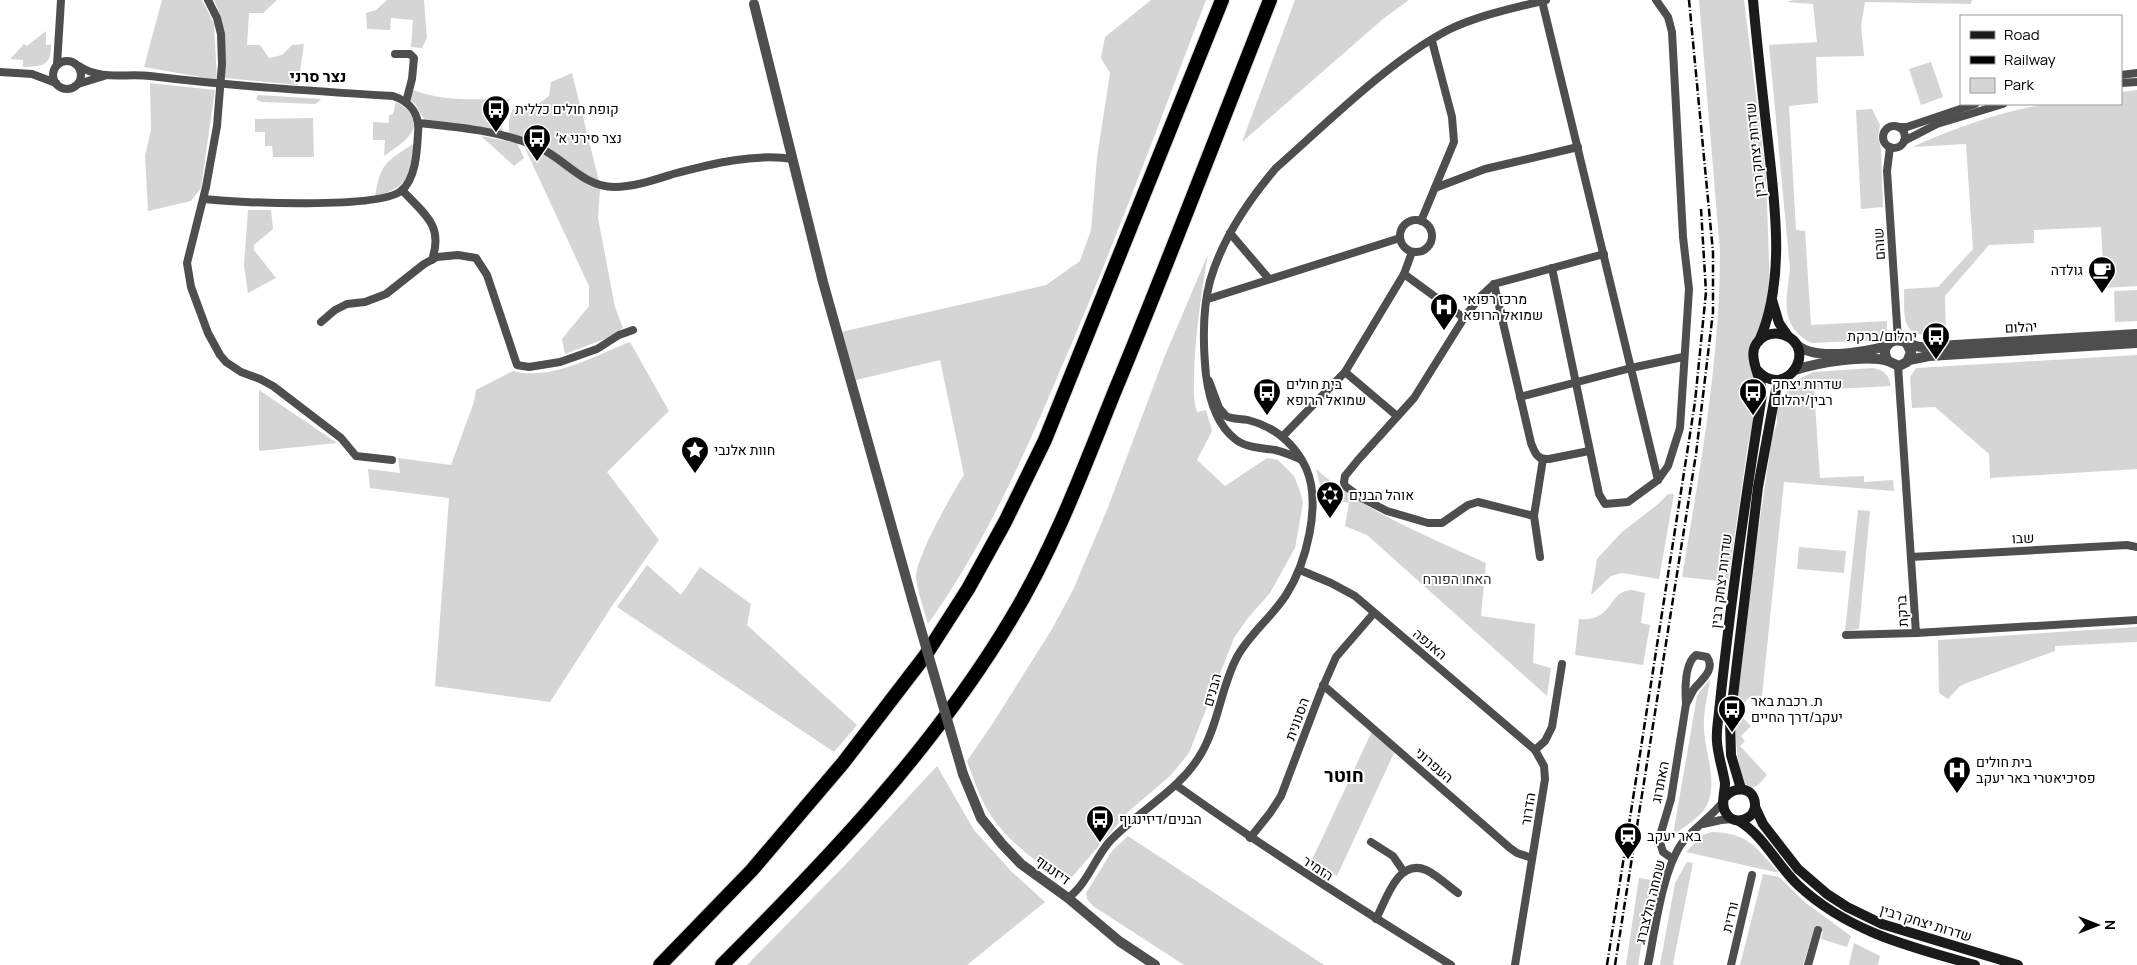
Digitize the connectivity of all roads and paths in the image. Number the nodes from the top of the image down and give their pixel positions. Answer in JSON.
{"nodes":[{"id":1,"x":61,"y":0,"type":"edge"},
{"id":2,"x":208,"y":0,"type":"edge"},
{"id":3,"x":1222,"y":0,"type":"edge"},
{"id":4,"x":1270,"y":0,"type":"edge"},
{"id":5,"x":1656,"y":0,"type":"edge"},
{"id":6,"x":1753,"y":0,"type":"edge"},
{"id":7,"x":1544,"y":1,"type":"edge"},
{"id":8,"x":754,"y":4,"type":"dead end"},
{"id":9,"x":60,"y":41,"type":"junction"},
{"id":10,"x":1432,"y":41,"type":"junction"},
{"id":11,"x":395,"y":54,"type":"dead end"},
{"id":12,"x":72,"y":61,"type":"junction"},
{"id":13,"x":56,"y":66,"type":"junction"},
{"id":14,"x":79,"y":66,"type":"junction"},
{"id":15,"x":0,"y":72,"type":"edge"},
{"id":16,"x":2137,"y":73,"type":"edge"},
{"id":17,"x":32,"y":74,"type":"junction"},
{"id":18,"x":2122,"y":75,"type":"edge"},
{"id":19,"x":106,"y":76,"type":"junction"},
{"id":20,"x":2137,"y":82,"type":"edge"},
{"id":21,"x":56,"y":83,"type":"junction"},
{"id":22,"x":2122,"y":83,"type":"edge"},
{"id":23,"x":78,"y":84,"type":"junction"},
{"id":24,"x":220,"y":85,"type":"junction"},
{"id":25,"x":406,"y":102,"type":"junction"},
{"id":26,"x":1972,"y":105,"type":"edge"},
{"id":27,"x":2000,"y":105,"type":"edge"},
{"id":28,"x":419,"y":123,"type":"junction"},
{"id":29,"x":1898,"y":127,"type":"junction"},
{"id":30,"x":1904,"y":140,"type":"junction"},
{"id":31,"x":1578,"y":147,"type":"junction"},
{"id":32,"x":1890,"y":147,"type":"junction"},
{"id":33,"x":793,"y":160,"type":"junction"},
{"id":34,"x":1435,"y":188,"type":"junction"},
{"id":35,"x":402,"y":190,"type":"junction"},
{"id":36,"x":204,"y":198,"type":"junction"},
{"id":37,"x":1421,"y":221,"type":"junction"},
{"id":38,"x":1230,"y":233,"type":"junction"},
{"id":39,"x":1400,"y":238,"type":"junction"},
{"id":40,"x":1412,"y":252,"type":"junction"},
{"id":41,"x":1604,"y":254,"type":"junction"},
{"id":42,"x":432,"y":260,"type":"junction"},
{"id":43,"x":1552,"y":268,"type":"junction"},
{"id":44,"x":1404,"y":274,"type":"junction"},
{"id":45,"x":1268,"y":279,"type":"junction"},
{"id":46,"x":1494,"y":284,"type":"junction"},
{"id":47,"x":1771,"y":296,"type":"junction"},
{"id":48,"x":1208,"y":299,"type":"junction"},
{"id":49,"x":1464,"y":318,"type":"junction"},
{"id":50,"x":321,"y":322,"type":"dead end"},
{"id":51,"x":633,"y":330,"type":"dead end"},
{"id":52,"x":2137,"y":334,"type":"edge"},
{"id":53,"x":1791,"y":340,"type":"junction"},
{"id":54,"x":1759,"y":341,"type":"junction"},
{"id":55,"x":1903,"y":342,"type":"junction"},
{"id":56,"x":2137,"y":342,"type":"edge"},
{"id":57,"x":1887,"y":346,"type":"junction"},
{"id":58,"x":1684,"y":358,"type":"junction"},
{"id":59,"x":1909,"y":360,"type":"junction"},
{"id":60,"x":1888,"y":362,"type":"junction"},
{"id":61,"x":1898,"y":366,"type":"junction"},
{"id":62,"x":1631,"y":368,"type":"junction"},
{"id":63,"x":1756,"y":369,"type":"junction"},
{"id":64,"x":1795,"y":370,"type":"junction"},
{"id":65,"x":1345,"y":372,"type":"junction"},
{"id":66,"x":1786,"y":378,"type":"junction"},
{"id":67,"x":1576,"y":382,"type":"junction"},
{"id":68,"x":1520,"y":397,"type":"junction"},
{"id":69,"x":1215,"y":403,"type":"junction"},
{"id":70,"x":1398,"y":416,"type":"junction"},
{"id":71,"x":1283,"y":436,"type":"junction"},
{"id":72,"x":1589,"y":451,"type":"junction"},
{"id":73,"x":1300,"y":459,"type":"junction"},
{"id":74,"x":392,"y":460,"type":"dead end"},
{"id":75,"x":1543,"y":460,"type":"junction"},
{"id":76,"x":1658,"y":480,"type":"junction"},
{"id":77,"x":1534,"y":516,"type":"junction"},
{"id":78,"x":2137,"y":547,"type":"edge"},
{"id":79,"x":1540,"y":557,"type":"dead end"},
{"id":80,"x":1911,"y":557,"type":"junction"},
{"id":81,"x":1300,"y":570,"type":"junction"},
{"id":82,"x":1374,"y":613,"type":"junction"},
{"id":83,"x":2137,"y":620,"type":"edge"},
{"id":84,"x":1916,"y":633,"type":"junction"},
{"id":85,"x":1846,"y":636,"type":"dead end"},
{"id":86,"x":1562,"y":664,"type":"dead end"},
{"id":87,"x":1323,"y":685,"type":"junction"},
{"id":88,"x":1686,"y":704,"type":"junction"},
{"id":89,"x":1536,"y":750,"type":"junction"},
{"id":90,"x":1176,"y":785,"type":"junction"},
{"id":91,"x":1741,"y":789,"type":"junction"},
{"id":92,"x":1724,"y":800,"type":"junction"},
{"id":93,"x":1755,"y":807,"type":"junction"},
{"id":94,"x":1736,"y":820,"type":"junction"},
{"id":95,"x":1701,"y":825,"type":"junction"},
{"id":96,"x":1250,"y":838,"type":"junction"},
{"id":97,"x":1371,"y":842,"type":"dead end"},
{"id":98,"x":1532,"y":858,"type":"junction"},
{"id":99,"x":1673,"y":859,"type":"junction"},
{"id":100,"x":1404,"y":872,"type":"junction"},
{"id":101,"x":1752,"y":875,"type":"dead end"},
{"id":102,"x":1458,"y":893,"type":"dead end"},
{"id":103,"x":1068,"y":898,"type":"junction"},
{"id":104,"x":1376,"y":919,"type":"junction"},
{"id":105,"x":1818,"y":930,"type":"dead end"},
{"id":106,"x":660,"y":965,"type":"edge"},
{"id":107,"x":722,"y":965,"type":"edge"},
{"id":108,"x":1155,"y":965,"type":"edge"},
{"id":109,"x":1451,"y":965,"type":"edge"},
{"id":110,"x":1515,"y":965,"type":"edge"},
{"id":111,"x":1648,"y":965,"type":"edge"},
{"id":112,"x":1731,"y":965,"type":"edge"},
{"id":113,"x":1808,"y":965,"type":"edge"},
{"id":114,"x":1975,"y":965,"type":"edge"},
{"id":115,"x":2018,"y":965,"type":"edge"}],
"edges":[{"from":1,"to":9,"type":"street"},
{"from":2,"to":24,"type":"street"},
{"from":3,"to":106,"type":"highway"},
{"from":4,"to":107,"type":"highway"},
{"from":5,"to":58,"type":"street"},
{"from":6,"to":47,"type":"main road","name":"שדרות יצחק רבין"},
{"from":7,"to":10,"type":"street"},
{"from":7,"to":31,"type":"street"},
{"from":8,"to":33,"type":"street","name":"דיזנגוף"},
{"from":9,"to":12,"type":"street"},
{"from":9,"to":13,"type":"street"},
{"from":10,"to":34,"type":"street"},
{"from":10,"to":38,"type":"street"},
{"from":11,"to":25,"type":"street"},
{"from":12,"to":13,"type":"street"},
{"from":12,"to":14,"type":"street"},
{"from":13,"to":17,"type":"street"},
{"from":13,"to":21,"type":"street"},
{"from":14,"to":19,"type":"street"},
{"from":14,"to":23,"type":"street"},
{"from":15,"to":17,"type":"street"},
{"from":16,"to":18,"type":"street"},
{"from":17,"to":21,"type":"street"},
{"from":19,"to":23,"type":"street"},
{"from":19,"to":24,"type":"street"},
{"from":20,"to":22,"type":"street"},
{"from":21,"to":23,"type":"street"},
{"from":24,"to":25,"type":"street"},
{"from":24,"to":36,"type":"street"},
{"from":25,"to":28,"type":"street"},
{"from":26,"to":29,"type":"street"},
{"from":27,"to":30,"type":"street"},
{"from":28,"to":33,"type":"street"},
{"from":28,"to":35,"type":"street"},
{"from":29,"to":30,"type":"street"},
{"from":29,"to":32,"type":"street"},
{"from":30,"to":32,"type":"street"},
{"from":31,"to":34,"type":"street"},
{"from":31,"to":41,"type":"street"},
{"from":32,"to":55,"type":"street","name":"שוהם"},
{"from":33,"to":103,"type":"street","name":"דיזנגוף","bridge":true},
{"from":34,"to":37,"type":"street"},
{"from":35,"to":36,"type":"street"},
{"from":35,"to":42,"type":"street"},
{"from":36,"to":74,"type":"street"},
{"from":37,"to":39,"type":"street"},
{"from":37,"to":40,"type":"street"},
{"from":38,"to":45,"type":"street"},
{"from":38,"to":48,"type":"street"},
{"from":39,"to":40,"type":"street"},
{"from":39,"to":45,"type":"street"},
{"from":40,"to":44,"type":"street"},
{"from":41,"to":43,"type":"street"},
{"from":41,"to":62,"type":"street"},
{"from":42,"to":50,"type":"street"},
{"from":42,"to":51,"type":"street"},
{"from":43,"to":46,"type":"street"},
{"from":43,"to":67,"type":"street"},
{"from":44,"to":49,"type":"street"},
{"from":44,"to":65,"type":"street"},
{"from":45,"to":48,"type":"street"},
{"from":46,"to":49,"type":"street"},
{"from":46,"to":68,"type":"street"},
{"from":47,"to":53,"type":"main road","name":"שדרות יצחק רבין"},
{"from":47,"to":54,"type":"main road","name":"שדרות יצחק רבין"},
{"from":48,"to":69,"type":"street"},
{"from":49,"to":70,"type":"street"},
{"from":52,"to":55,"type":"street","name":"יהלום"},
{"from":53,"to":54,"type":"main road"},
{"from":53,"to":57,"type":"street"},
{"from":53,"to":64,"type":"main road"},
{"from":54,"to":63,"type":"main road"},
{"from":55,"to":57,"type":"street"},
{"from":55,"to":59,"type":"street"},
{"from":56,"to":59,"type":"street","name":"יהלום"},
{"from":57,"to":60,"type":"street"},
{"from":58,"to":62,"type":"street"},
{"from":58,"to":76,"type":"street"},
{"from":59,"to":61,"type":"street"},
{"from":60,"to":61,"type":"street"},
{"from":60,"to":64,"type":"street"},
{"from":61,"to":80,"type":"street","name":"ברקת"},
{"from":62,"to":67,"type":"street"},
{"from":62,"to":76,"type":"street"},
{"from":63,"to":66,"type":"main road"},
{"from":63,"to":92,"type":"main road","name":"שדרות יצחק רבין"},
{"from":64,"to":66,"type":"main road"},
{"from":65,"to":70,"type":"street"},
{"from":65,"to":71,"type":"street"},
{"from":66,"to":91,"type":"main road","name":"שדרות יצחק רבין"},
{"from":67,"to":68,"type":"street"},
{"from":67,"to":72,"type":"street"},
{"from":68,"to":75,"type":"street"},
{"from":69,"to":71,"type":"street","name":"הבנים"},
{"from":69,"to":73,"type":"street"},
{"from":70,"to":77,"type":"street"},
{"from":71,"to":73,"type":"street","name":"הבנים"},
{"from":72,"to":75,"type":"street"},
{"from":72,"to":76,"type":"street"},
{"from":73,"to":81,"type":"street","name":"הבנים"},
{"from":75,"to":77,"type":"street"},
{"from":77,"to":79,"type":"street"},
{"from":78,"to":80,"type":"street","name":"שבו"},
{"from":80,"to":84,"type":"street","name":"ברקת"},
{"from":81,"to":82,"type":"street","name":"האנפה"},
{"from":81,"to":90,"type":"street","name":"הבנים"},
{"from":82,"to":87,"type":"street","name":"הסנונית"},
{"from":82,"to":89,"type":"street","name":"האנפה"},
{"from":83,"to":84,"type":"street","name":"ברקת"},
{"from":84,"to":85,"type":"street"},
{"from":86,"to":89,"type":"street"},
{"from":87,"to":96,"type":"street","name":"הסנונית"},
{"from":87,"to":98,"type":"street","name":"העפרוני"},
{"from":88,"to":88,"type":"street","name":"האתרוג"},
{"from":88,"to":99,"type":"street","name":"האתרוג"},
{"from":89,"to":98,"type":"street","name":"הדרור"},
{"from":90,"to":96,"type":"street","name":"הזמיר"},
{"from":90,"to":103,"type":"street","name":"הבנים"},
{"from":91,"to":92,"type":"main road"},
{"from":91,"to":93,"type":"main road"},
{"from":92,"to":94,"type":"main road"},
{"from":92,"to":95,"type":"street","name":"שמחה הולצברג"},
{"from":93,"to":94,"type":"main road"},
{"from":93,"to":115,"type":"main road","name":"שדרות יצחק רבין"},
{"from":94,"to":95,"type":"street"},
{"from":94,"to":114,"type":"main road","name":"שדרות יצחק רבין"},
{"from":95,"to":99,"type":"street","name":"שמחה הולצברג"},
{"from":96,"to":104,"type":"street","name":"הזמיר"},
{"from":97,"to":100,"type":"street"},
{"from":98,"to":110,"type":"street","name":"הדרור"},
{"from":99,"to":111,"type":"street","name":"שמחה הולצברג"},
{"from":100,"to":102,"type":"street"},
{"from":100,"to":104,"type":"street"},
{"from":101,"to":112,"type":"street","name":"ורדית"},
{"from":103,"to":108,"type":"street","name":"דיזנגוף"},
{"from":104,"to":109,"type":"street","name":"הזמיר"},
{"from":105,"to":113,"type":"street"}]}
